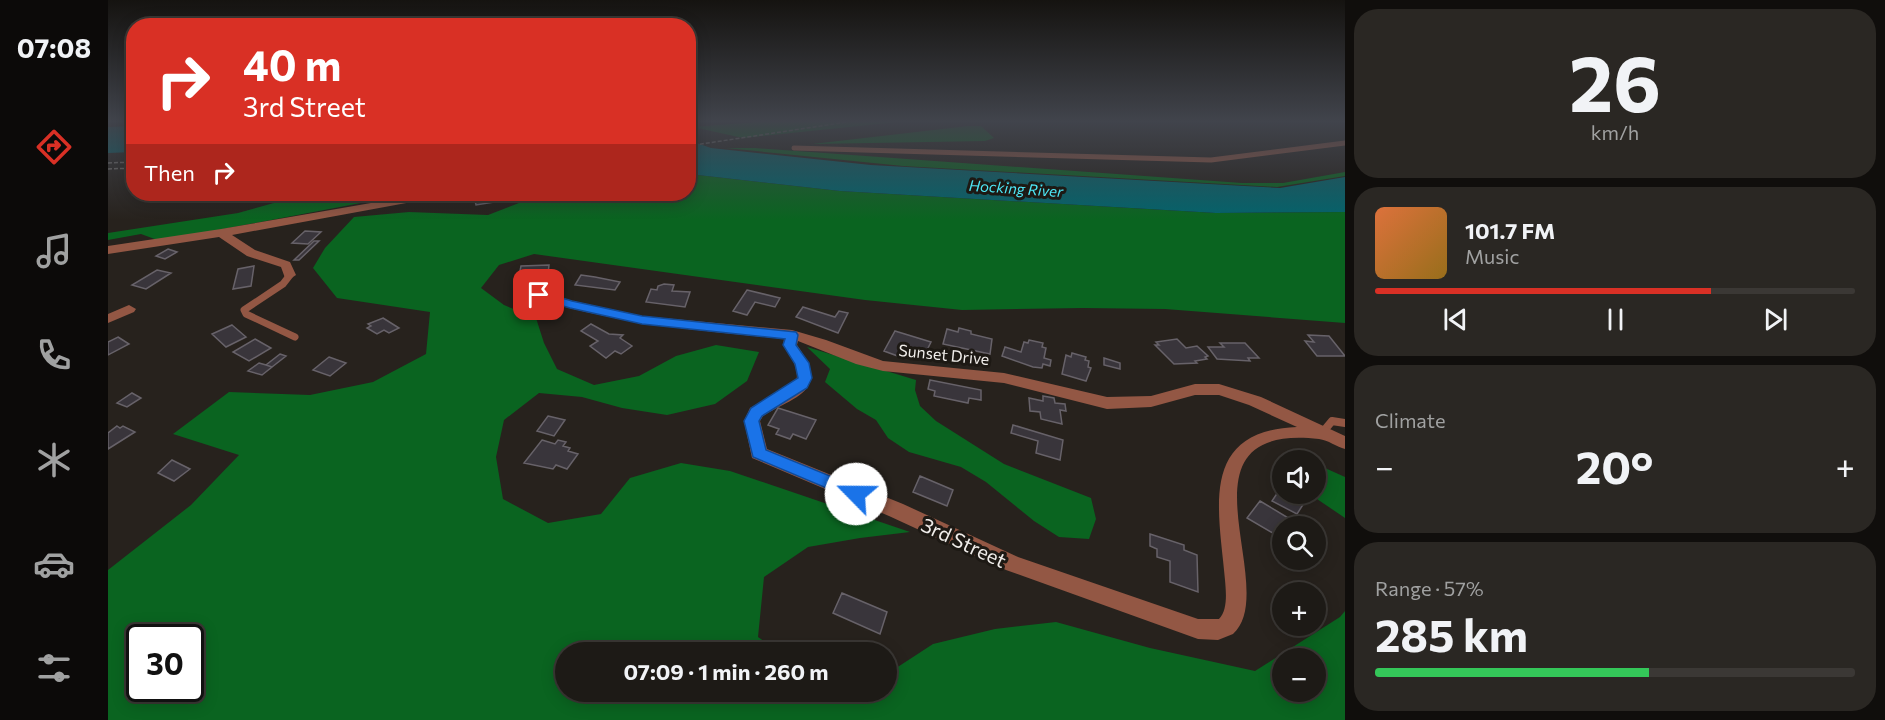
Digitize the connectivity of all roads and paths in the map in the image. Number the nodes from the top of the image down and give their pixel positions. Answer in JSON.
{"nodes":[{"id":1,"x":1033,"y":154,"type":"edge"},
{"id":2,"x":1261,"y":154,"type":"edge"},
{"id":3,"x":126,"y":162,"type":"edge"},
{"id":4,"x":108,"y":163,"type":"edge"},
{"id":5,"x":126,"y":168,"type":"edge"},
{"id":6,"x":108,"y":169,"type":"edge"},
{"id":7,"x":400,"y":201,"type":"edge"},
{"id":8,"x":221,"y":233,"type":"junction"},
{"id":9,"x":108,"y":250,"type":"edge"},
{"id":10,"x":290,"y":274,"type":"joint"},
{"id":11,"x":533,"y":293,"type":"dead end"},
{"id":12,"x":129,"y":309,"type":"dead end"},
{"id":13,"x":108,"y":320,"type":"edge"},
{"id":14,"x":792,"y":335,"type":"junction"},
{"id":15,"x":296,"y":337,"type":"dead end"},
{"id":16,"x":1345,"y":423,"type":"edge"},
{"id":17,"x":1322,"y":433,"type":"junction"},
{"id":18,"x":1345,"y":443,"type":"edge"}],
"edges":[{"from":1,"to":2,"type":"lane"},
{"from":3,"to":4,"type":"path"},
{"from":5,"to":6,"type":"path"},
{"from":7,"to":8,"type":"street"},
{"from":8,"to":9,"type":"street"},
{"from":8,"to":10,"type":"street"},
{"from":10,"to":15,"type":"lane"},
{"from":11,"to":14,"type":"street","name":"Sunset Drive"},
{"from":12,"to":13,"type":"street"},
{"from":14,"to":17,"type":"street","name":"Sunset Drive"},
{"from":14,"to":17,"type":"street","name":"3rd Street"},
{"from":16,"to":17,"type":"lane"},
{"from":17,"to":18,"type":"street","name":"Sunset Drive"}]}
